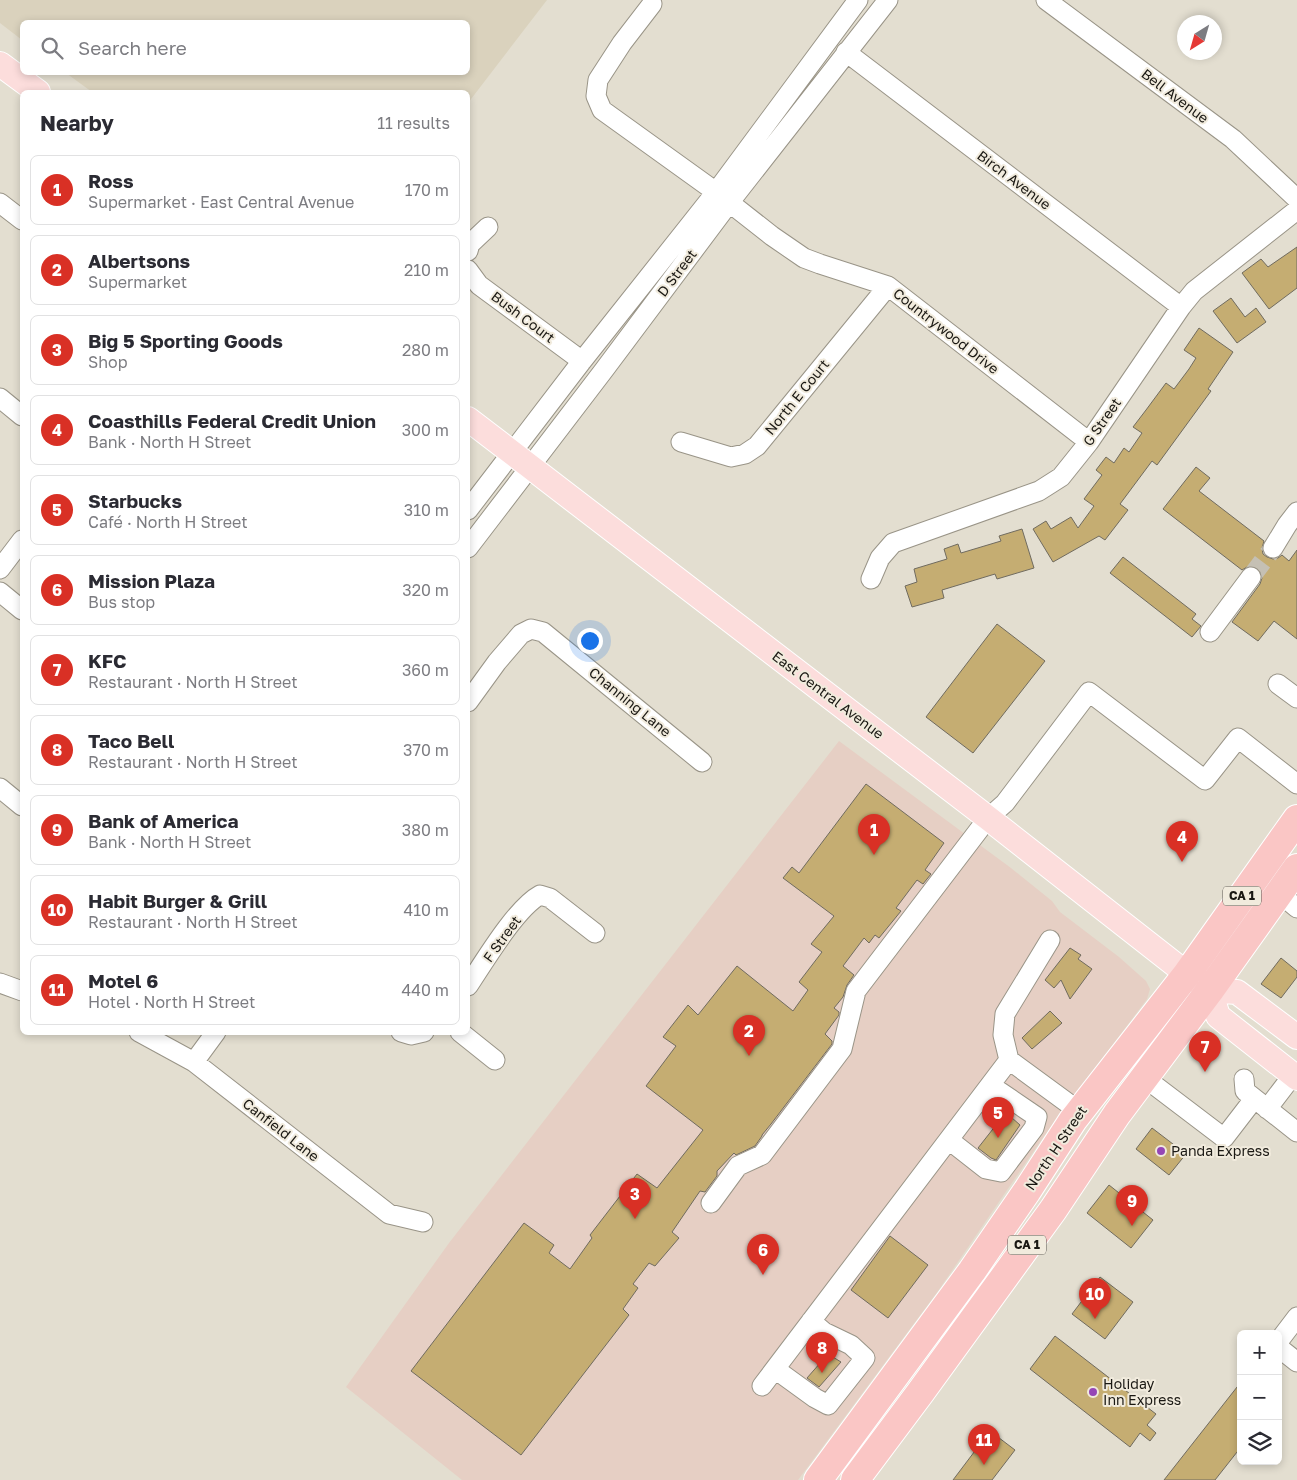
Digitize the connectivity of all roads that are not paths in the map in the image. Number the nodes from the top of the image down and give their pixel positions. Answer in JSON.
{"nodes":[{"id":1,"x":858,"y":0,"type":"edge"},
{"id":2,"x":888,"y":0,"type":"edge"},
{"id":3,"x":1046,"y":0,"type":"edge"},
{"id":4,"x":652,"y":4,"type":"dead end"},
{"id":5,"x":846,"y":52,"type":"junction"},
{"id":6,"x":0,"y":64,"type":"edge"},
{"id":7,"x":35,"y":90,"type":"edge"},
{"id":8,"x":723,"y":198,"type":"junction"},
{"id":9,"x":1297,"y":199,"type":"edge"},
{"id":10,"x":0,"y":202,"type":"edge"},
{"id":11,"x":1297,"y":210,"type":"edge"},
{"id":12,"x":20,"y":218,"type":"edge"},
{"id":13,"x":488,"y":227,"type":"dead end"},
{"id":14,"x":470,"y":244,"type":"edge"},
{"id":15,"x":470,"y":273,"type":"edge"},
{"id":16,"x":888,"y":286,"type":"junction"},
{"id":17,"x":1181,"y":307,"type":"junction"},
{"id":18,"x":582,"y":362,"type":"junction"},
{"id":19,"x":0,"y":398,"type":"edge"},
{"id":20,"x":20,"y":414,"type":"edge"},
{"id":21,"x":470,"y":422,"type":"edge"},
{"id":22,"x":682,"y":442,"type":"dead end"},
{"id":23,"x":1089,"y":442,"type":"junction"},
{"id":24,"x":521,"y":460,"type":"junction"},
{"id":25,"x":470,"y":508,"type":"edge"},
{"id":26,"x":1297,"y":512,"type":"edge"},
{"id":27,"x":20,"y":543,"type":"edge"},
{"id":28,"x":470,"y":545,"type":"edge"},
{"id":29,"x":1273,"y":548,"type":"tunnel mouth"},
{"id":30,"x":0,"y":569,"type":"edge"},
{"id":31,"x":1251,"y":577,"type":"tunnel mouth"},
{"id":32,"x":871,"y":579,"type":"dead end"},
{"id":33,"x":0,"y":592,"type":"edge"},
{"id":34,"x":20,"y":608,"type":"edge"},
{"id":35,"x":1210,"y":632,"type":"dead end"},
{"id":36,"x":1278,"y":684,"type":"dead end"},
{"id":37,"x":1297,"y":698,"type":"edge"},
{"id":38,"x":470,"y":699,"type":"edge"},
{"id":39,"x":702,"y":762,"type":"dead end"},
{"id":40,"x":1297,"y":784,"type":"edge"},
{"id":41,"x":0,"y":788,"type":"edge"},
{"id":42,"x":20,"y":804,"type":"edge"},
{"id":43,"x":988,"y":818,"type":"junction"},
{"id":44,"x":1297,"y":819,"type":"edge"},
{"id":45,"x":1297,"y":868,"type":"edge"},
{"id":46,"x":1288,"y":900,"type":"edge"},
{"id":47,"x":595,"y":934,"type":"dead end"},
{"id":48,"x":1050,"y":940,"type":"dead end"},
{"id":49,"x":1187,"y":974,"type":"junction"},
{"id":50,"x":0,"y":983,"type":"edge"},
{"id":51,"x":470,"y":983,"type":"edge"},
{"id":52,"x":20,"y":990,"type":"edge"},
{"id":53,"x":1210,"y":990,"type":"junction"},
{"id":54,"x":144,"y":1035,"type":"edge"},
{"id":55,"x":214,"y":1035,"type":"edge"},
{"id":56,"x":464,"y":1035,"type":"edge"},
{"id":57,"x":1297,"y":1037,"type":"edge"},
{"id":58,"x":495,"y":1060,"type":"dead end"},
{"id":59,"x":1009,"y":1060,"type":"junction"},
{"id":60,"x":194,"y":1062,"type":"junction"},
{"id":61,"x":1295,"y":1076,"type":"edge"},
{"id":62,"x":1145,"y":1078,"type":"junction"},
{"id":63,"x":1244,"y":1079,"type":"dead end"},
{"id":64,"x":990,"y":1085,"type":"junction"},
{"id":65,"x":1261,"y":1104,"type":"junction"},
{"id":66,"x":1080,"y":1112,"type":"junction"},
{"id":67,"x":1297,"y":1132,"type":"edge"},
{"id":68,"x":948,"y":1140,"type":"junction"},
{"id":69,"x":711,"y":1204,"type":"dead end"},
{"id":70,"x":423,"y":1222,"type":"dead end"},
{"id":71,"x":1297,"y":1317,"type":"edge"},
{"id":72,"x":811,"y":1322,"type":"junction"},
{"id":73,"x":1282,"y":1337,"type":"edge"},
{"id":74,"x":1282,"y":1350,"type":"edge"},
{"id":75,"x":1297,"y":1362,"type":"edge"},
{"id":76,"x":775,"y":1369,"type":"junction"},
{"id":77,"x":762,"y":1386,"type":"dead end"},
{"id":78,"x":818,"y":1480,"type":"edge"},
{"id":79,"x":855,"y":1480,"type":"edge"}],
"edges":[{"from":1,"to":8,"type":"street","name":"D Street"},
{"from":2,"to":5,"type":"street","name":"D Street"},
{"from":3,"to":9,"type":"street","name":"Bell Avenue"},
{"from":4,"to":8,"type":"street","name":"Countrywood Drive"},
{"from":5,"to":8,"type":"street","name":"D Street"},
{"from":5,"to":17,"type":"street","name":"Birch Avenue"},
{"from":6,"to":7,"type":"main road"},
{"from":8,"to":16,"type":"street","name":"Countrywood Drive"},
{"from":8,"to":18,"type":"street","name":"D Street"},
{"from":8,"to":24,"type":"street","name":"D Street"},
{"from":10,"to":12,"type":"street"},
{"from":11,"to":17,"type":"street","name":"G Street"},
{"from":13,"to":14,"type":"street"},
{"from":15,"to":18,"type":"street","name":"Bush Court"},
{"from":16,"to":22,"type":"street","name":"North E Court"},
{"from":16,"to":23,"type":"street","name":"Countrywood Drive"},
{"from":17,"to":23,"type":"street","name":"G Street"},
{"from":18,"to":24,"type":"street","name":"D Street"},
{"from":19,"to":20,"type":"street"},
{"from":21,"to":24,"type":"main road","name":"East Central Avenue"},
{"from":23,"to":32,"type":"street","name":"G Street"},
{"from":24,"to":25,"type":"street","name":"D Street"},
{"from":24,"to":28,"type":"street","name":"D Street"},
{"from":24,"to":43,"type":"main road","name":"East Central Avenue"},
{"from":26,"to":29,"type":"street"},
{"from":27,"to":30,"type":"street"},
{"from":31,"to":35,"type":"street"},
{"from":33,"to":34,"type":"street"},
{"from":36,"to":37,"type":"street"},
{"from":38,"to":39,"type":"street","name":"Channing Lane"},
{"from":40,"to":43,"type":"street"},
{"from":41,"to":42,"type":"street"},
{"from":43,"to":49,"type":"main road","name":"East Central Avenue"},
{"from":43,"to":69,"type":"street"},
{"from":44,"to":49,"type":"highway","name":"North H Street","number":"CA 1"},
{"from":45,"to":46,"type":"highway","number":"CA 1"},
{"from":46,"to":53,"type":"highway","number":"CA 1"},
{"from":47,"to":51,"type":"street","name":"F Street"},
{"from":48,"to":59,"type":"street"},
{"from":49,"to":53,"type":"main road","name":"East Central Avenue"},
{"from":49,"to":66,"type":"highway","name":"North H Street","number":"CA 1"},
{"from":50,"to":52,"type":"street"},
{"from":53,"to":57,"type":"main road"},
{"from":53,"to":61,"type":"main road"},
{"from":53,"to":62,"type":"highway","number":"CA 1"},
{"from":54,"to":60,"type":"street","name":"Canfield Lane"},
{"from":55,"to":60,"type":"street"},
{"from":56,"to":58,"type":"street"},
{"from":59,"to":64,"type":"street"},
{"from":59,"to":66,"type":"street"},
{"from":60,"to":70,"type":"street","name":"Canfield Lane"},
{"from":61,"to":65,"type":"street"},
{"from":62,"to":65,"type":"street"},
{"from":62,"to":79,"type":"highway","number":"CA 1"},
{"from":63,"to":65,"type":"street"},
{"from":64,"to":68,"type":"street"},
{"from":64,"to":68,"type":"street"},
{"from":65,"to":67,"type":"street"},
{"from":66,"to":78,"type":"highway","name":"North H Street","number":"CA 1"},
{"from":68,"to":72,"type":"street"},
{"from":71,"to":73,"type":"street"},
{"from":72,"to":76,"type":"street"},
{"from":72,"to":76,"type":"street"},
{"from":74,"to":75,"type":"street"},
{"from":76,"to":77,"type":"street"}]}
